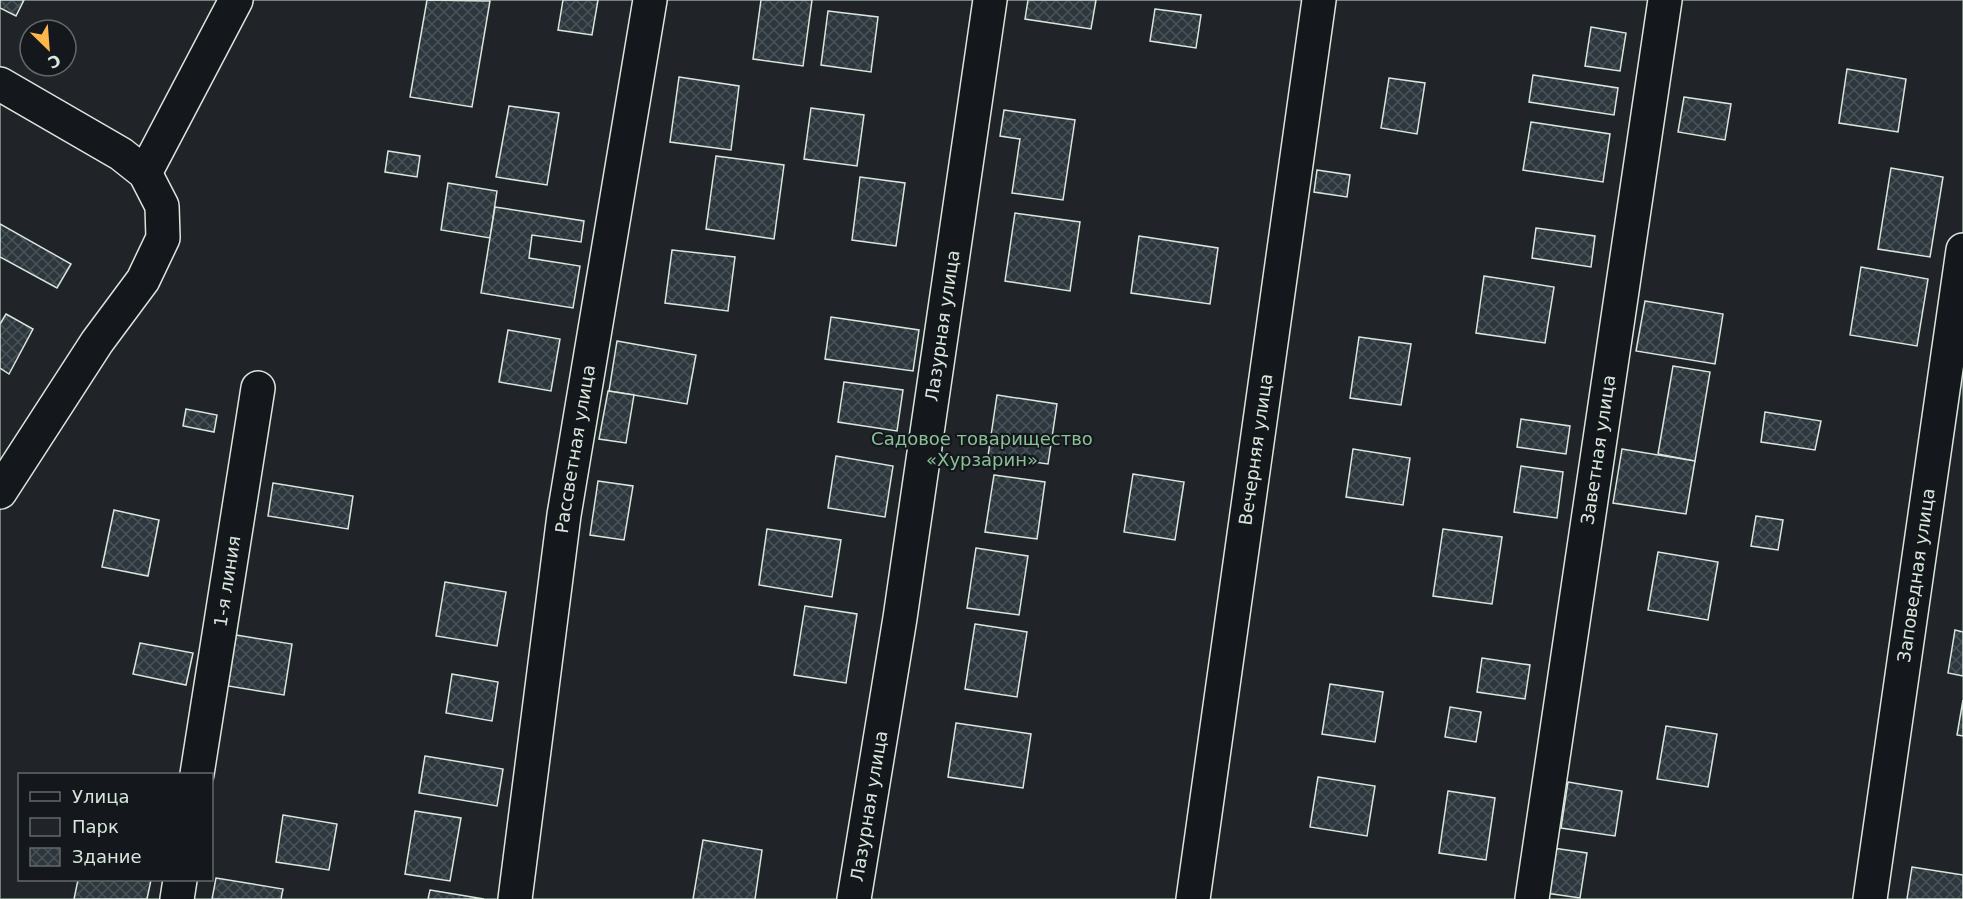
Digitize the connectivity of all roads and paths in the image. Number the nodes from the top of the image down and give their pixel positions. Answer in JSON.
{"nodes":[{"id":1,"x":236,"y":0,"type":"edge"},
{"id":2,"x":650,"y":0,"type":"edge"},
{"id":3,"x":990,"y":0,"type":"edge"},
{"id":4,"x":1319,"y":0,"type":"edge"},
{"id":5,"x":1665,"y":0,"type":"edge"},
{"id":6,"x":0,"y":84,"type":"edge"},
{"id":7,"x":145,"y":173,"type":"junction"},
{"id":8,"x":1963,"y":250,"type":"edge"},
{"id":9,"x":258,"y":388,"type":"dead end"},
{"id":10,"x":0,"y":492,"type":"edge"},
{"id":11,"x":196,"y":773,"type":"edge"},
{"id":12,"x":180,"y":881,"type":"edge"},
{"id":13,"x":177,"y":899,"type":"edge"},
{"id":14,"x":515,"y":899,"type":"edge"},
{"id":15,"x":854,"y":899,"type":"edge"},
{"id":16,"x":1193,"y":899,"type":"edge"},
{"id":17,"x":1532,"y":899,"type":"edge"},
{"id":18,"x":1870,"y":899,"type":"edge"}],
"edges":[{"from":1,"to":7,"type":"street"},
{"from":2,"to":14,"type":"street","name":"Рассветная улица"},
{"from":3,"to":15,"type":"street","name":"Лазурная улица"},
{"from":4,"to":16,"type":"street","name":"Вечерняя улица"},
{"from":5,"to":17,"type":"street","name":"Заветная улица"},
{"from":6,"to":7,"type":"street"},
{"from":7,"to":10,"type":"street"},
{"from":8,"to":18,"type":"street","name":"Заповедная улица"},
{"from":9,"to":11,"type":"street","name":"1-я линия"},
{"from":12,"to":13,"type":"street"}]}
